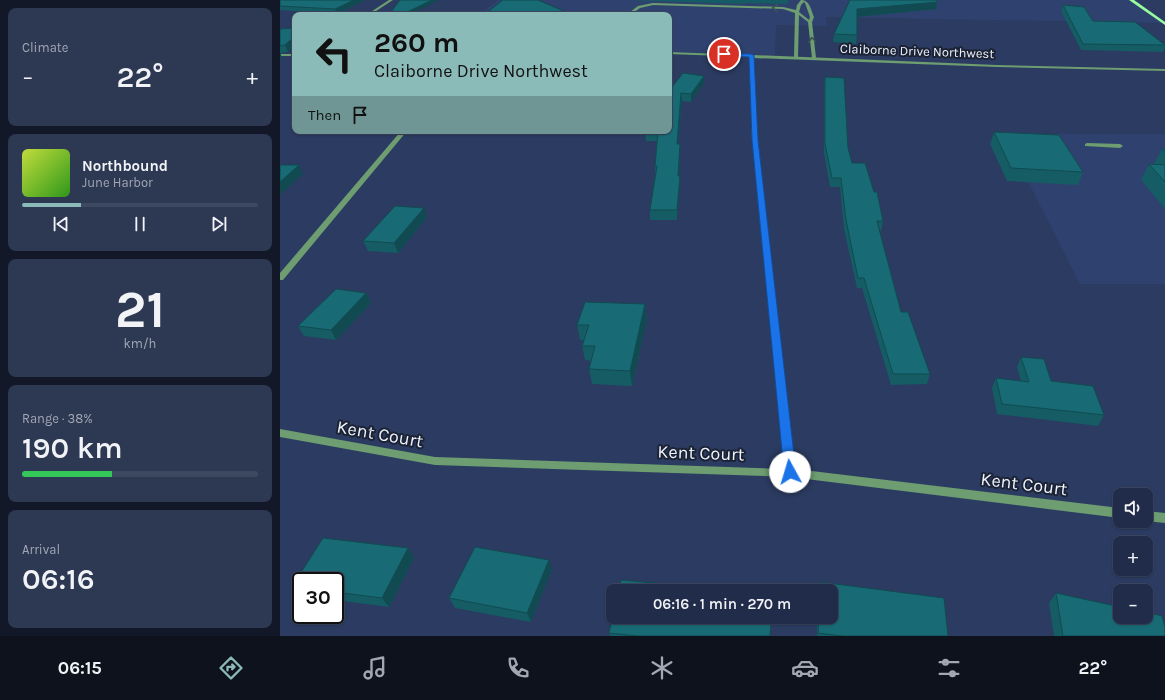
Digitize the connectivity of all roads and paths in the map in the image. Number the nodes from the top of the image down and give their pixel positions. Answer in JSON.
{"nodes":[{"id":1,"x":391,"y":0,"type":"edge"},
{"id":2,"x":803,"y":0,"type":"edge"},
{"id":3,"x":1131,"y":0,"type":"edge"},
{"id":4,"x":373,"y":12,"type":"edge"},
{"id":5,"x":632,"y":12,"type":"edge"},
{"id":6,"x":797,"y":12,"type":"junction"},
{"id":7,"x":810,"y":22,"type":"junction"},
{"id":8,"x":1165,"y":24,"type":"edge"},
{"id":9,"x":672,"y":53,"type":"edge"},
{"id":10,"x":280,"y":55,"type":"edge"},
{"id":11,"x":292,"y":55,"type":"edge"},
{"id":12,"x":751,"y":55,"type":"junction"},
{"id":13,"x":796,"y":57,"type":"junction"},
{"id":14,"x":814,"y":58,"type":"junction"},
{"id":15,"x":1165,"y":70,"type":"edge"},
{"id":16,"x":401,"y":134,"type":"edge"},
{"id":17,"x":1087,"y":145,"type":"dead end"},
{"id":18,"x":1120,"y":146,"type":"dead end"},
{"id":19,"x":280,"y":278,"type":"edge"},
{"id":20,"x":280,"y":434,"type":"edge"},
{"id":21,"x":790,"y":472,"type":"junction"},
{"id":22,"x":1113,"y":512,"type":"edge"},
{"id":23,"x":1153,"y":517,"type":"edge"},
{"id":24,"x":1165,"y":518,"type":"edge"}],
"edges":[{"from":1,"to":4,"type":"street"},
{"from":2,"to":6,"type":"street"},
{"from":2,"to":7,"type":"street"},
{"from":3,"to":8,"type":"main road"},
{"from":6,"to":5,"type":"street","one_way":true},
{"from":6,"to":7,"type":"street"},
{"from":6,"to":13,"type":"street"},
{"from":14,"to":7,"type":"street","one_way":true},
{"from":9,"to":12,"type":"street","name":"Claiborne Drive Northwest"},
{"from":10,"to":11,"type":"street"},
{"from":12,"to":13,"type":"street","name":"Claiborne Drive Northwest"},
{"from":12,"to":21,"type":"street"},
{"from":13,"to":14,"type":"street","name":"Claiborne Drive Northwest"},
{"from":14,"to":15,"type":"street","name":"Claiborne Drive Northwest"},
{"from":16,"to":19,"type":"street"},
{"from":17,"to":18,"type":"street"},
{"from":20,"to":21,"type":"street","name":"Kent Court"},
{"from":21,"to":22,"type":"street","name":"Kent Court"},
{"from":23,"to":24,"type":"street"}]}
